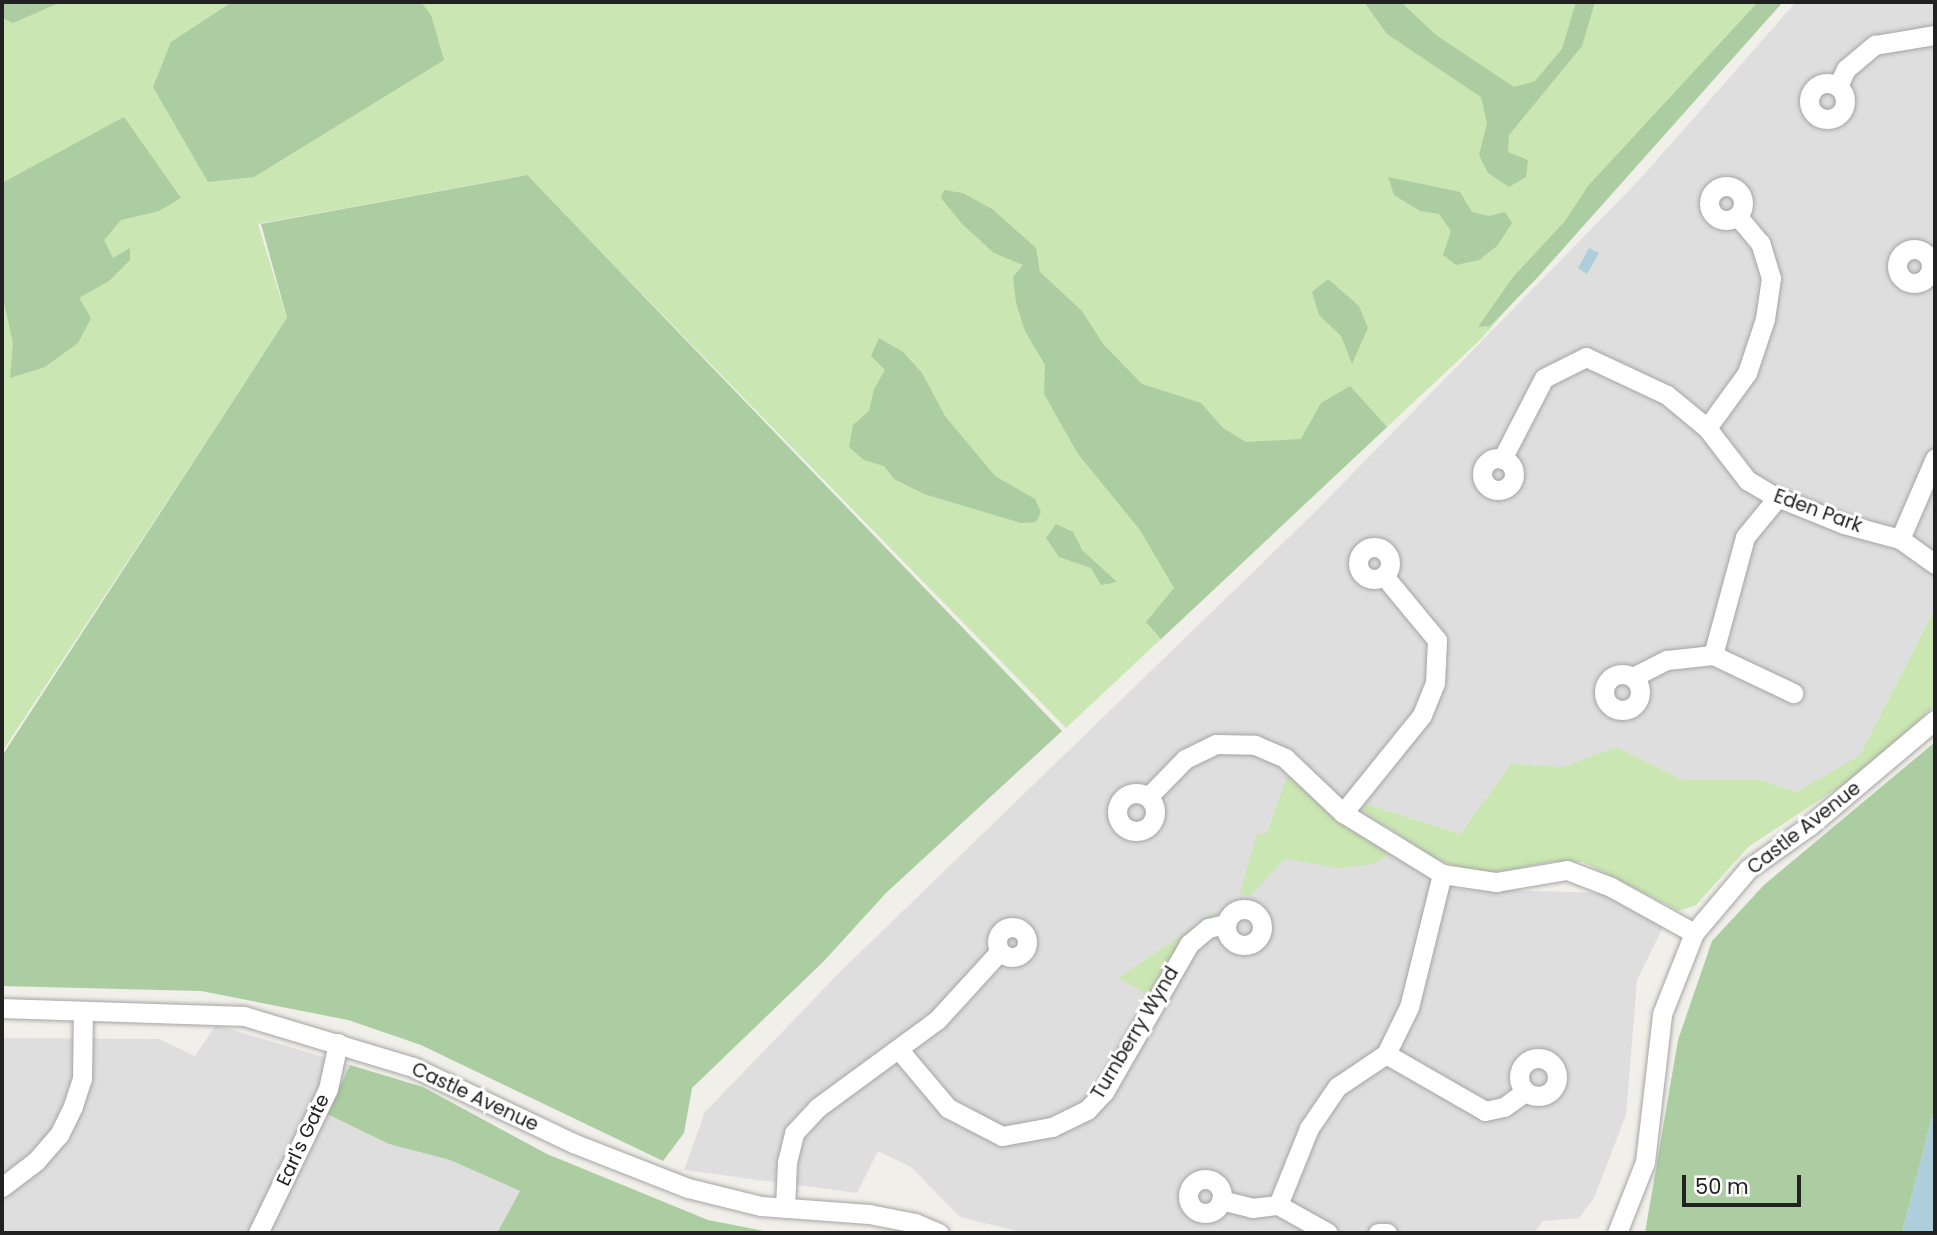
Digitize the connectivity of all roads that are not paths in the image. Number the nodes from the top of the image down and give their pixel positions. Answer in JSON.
{"nodes":[{"id":1,"x":1935,"y":35,"type":"edge"},
{"id":2,"x":1838,"y":86,"type":"dead end"},
{"id":3,"x":1737,"y":216,"type":"dead end"},
{"id":4,"x":1707,"y":428,"type":"junction"},
{"id":5,"x":1935,"y":458,"type":"edge"},
{"id":6,"x":1502,"y":459,"type":"dead end"},
{"id":7,"x":1777,"y":498,"type":"junction"},
{"id":8,"x":1900,"y":538,"type":"junction"},
{"id":9,"x":1935,"y":564,"type":"edge"},
{"id":10,"x":1384,"y":576,"type":"dead end"},
{"id":11,"x":1713,"y":655,"type":"junction"},
{"id":12,"x":1633,"y":677,"type":"dead end"},
{"id":13,"x":1793,"y":693,"type":"dead end"},
{"id":14,"x":1935,"y":720,"type":"edge"},
{"id":15,"x":1148,"y":797,"type":"dead end"},
{"id":16,"x":1343,"y":813,"type":"junction"},
{"id":17,"x":1442,"y":874,"type":"junction"},
{"id":18,"x":1226,"y":924,"type":"dead end"},
{"id":19,"x":1694,"y":933,"type":"junction"},
{"id":20,"x":1000,"y":951,"type":"dead end"},
{"id":21,"x":2,"y":1008,"type":"edge"},
{"id":22,"x":83,"y":1011,"type":"junction"},
{"id":23,"x":338,"y":1043,"type":"junction"},
{"id":24,"x":900,"y":1051,"type":"junction"},
{"id":25,"x":1386,"y":1054,"type":"junction"},
{"id":26,"x":1525,"y":1091,"type":"dead end"},
{"id":27,"x":2,"y":1187,"type":"edge"},
{"id":28,"x":1221,"y":1200,"type":"dead end"},
{"id":29,"x":1278,"y":1205,"type":"junction"},
{"id":30,"x":785,"y":1208,"type":"junction"},
{"id":31,"x":258,"y":1233,"type":"edge"},
{"id":32,"x":939,"y":1233,"type":"edge"},
{"id":33,"x":1328,"y":1233,"type":"edge"},
{"id":34,"x":1378,"y":1233,"type":"edge"},
{"id":35,"x":1387,"y":1233,"type":"edge"},
{"id":36,"x":1617,"y":1233,"type":"edge"}],
"edges":[{"from":1,"to":2,"type":"street"},
{"from":3,"to":4,"type":"street"},
{"from":4,"to":6,"type":"street","name":"Eden Park"},
{"from":4,"to":7,"type":"street","name":"Eden Park"},
{"from":5,"to":8,"type":"street"},
{"from":7,"to":8,"type":"street","name":"Eden Park"},
{"from":7,"to":11,"type":"street"},
{"from":8,"to":9,"type":"street","name":"Eden Park"},
{"from":10,"to":16,"type":"street"},
{"from":11,"to":12,"type":"street"},
{"from":11,"to":13,"type":"street"},
{"from":14,"to":19,"type":"street","name":"Castle Avenue"},
{"from":15,"to":16,"type":"street"},
{"from":16,"to":17,"type":"street"},
{"from":17,"to":19,"type":"street"},
{"from":17,"to":25,"type":"street"},
{"from":18,"to":24,"type":"street","name":"Turnberry Wynd"},
{"from":19,"to":36,"type":"street","name":"Castle Avenue"},
{"from":20,"to":24,"type":"street"},
{"from":21,"to":22,"type":"street","name":"Castle Avenue"},
{"from":22,"to":23,"type":"street","name":"Castle Avenue"},
{"from":22,"to":27,"type":"street"},
{"from":23,"to":30,"type":"street","name":"Castle Avenue"},
{"from":23,"to":31,"type":"street","name":"Earl's Gate"},
{"from":24,"to":30,"type":"street"},
{"from":25,"to":26,"type":"street"},
{"from":25,"to":29,"type":"street"},
{"from":28,"to":29,"type":"street"},
{"from":29,"to":33,"type":"street"},
{"from":30,"to":32,"type":"street","name":"Castle Avenue"},
{"from":34,"to":35,"type":"street"}]}
